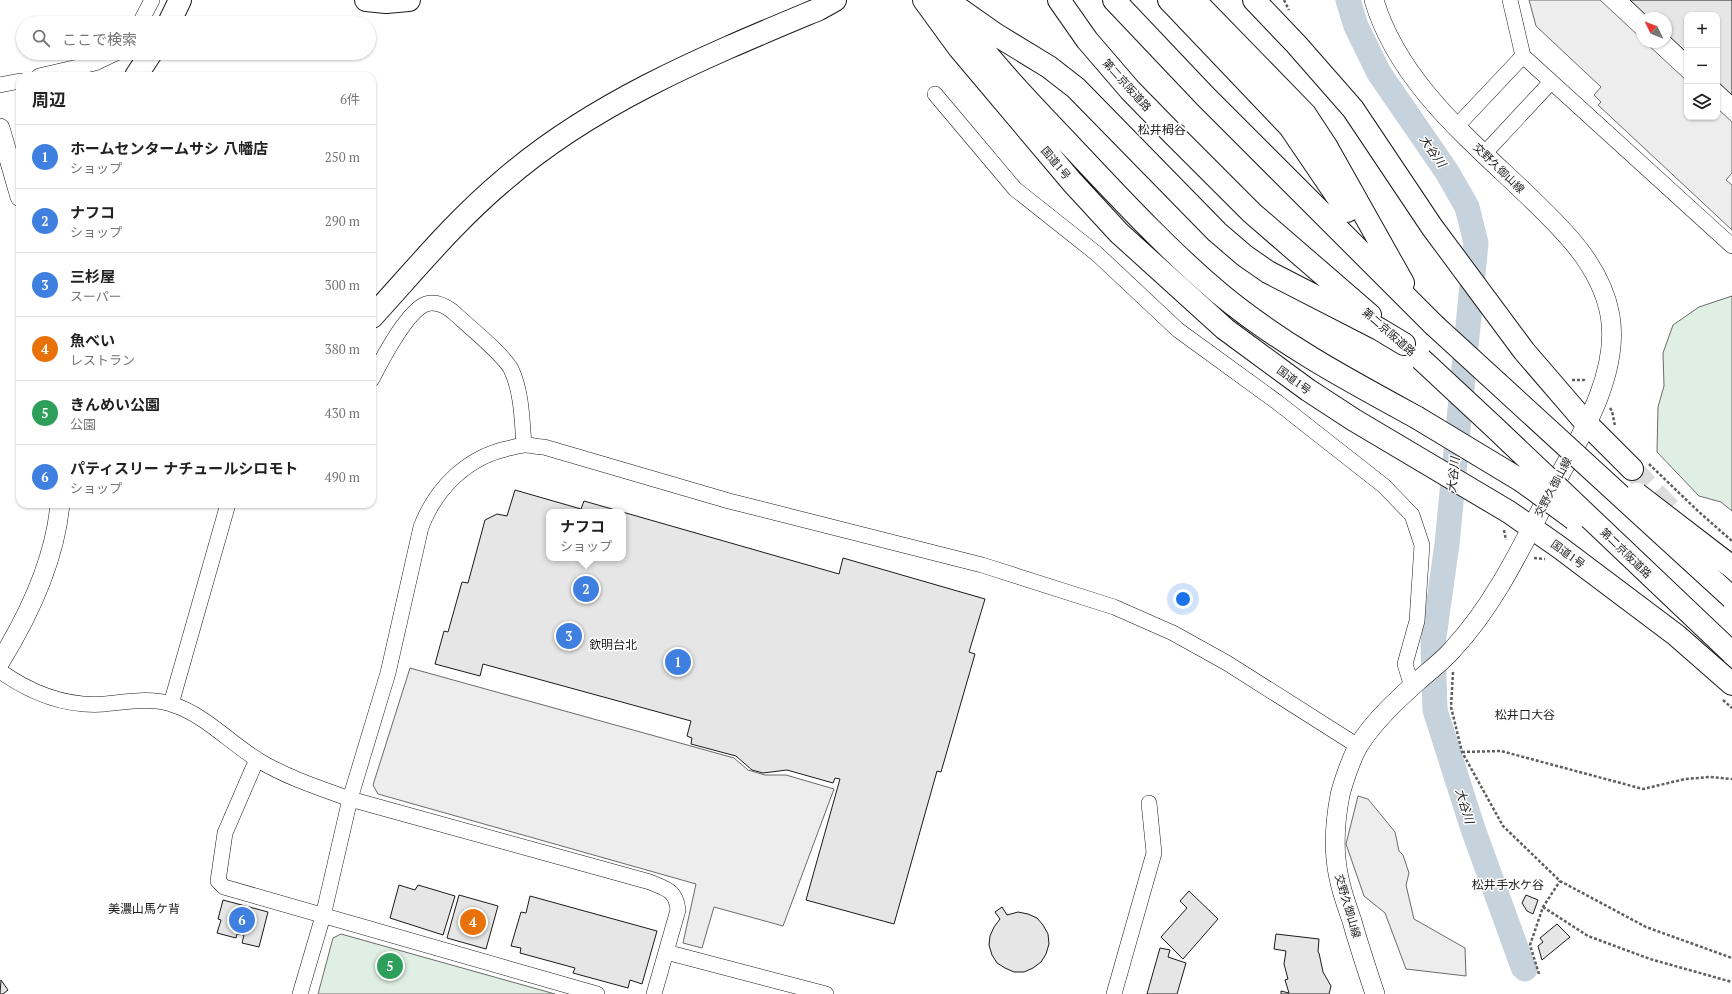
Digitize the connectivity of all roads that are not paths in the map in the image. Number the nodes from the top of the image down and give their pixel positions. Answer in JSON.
{"nodes":[{"id":1,"x":152,"y":0,"type":"edge"},
{"id":2,"x":180,"y":0,"type":"edge"},
{"id":3,"x":366,"y":0,"type":"edge"},
{"id":4,"x":408,"y":0,"type":"edge"},
{"id":5,"x":835,"y":0,"type":"edge"},
{"id":6,"x":924,"y":0,"type":"edge"},
{"id":7,"x":947,"y":0,"type":"edge"},
{"id":8,"x":1059,"y":0,"type":"edge"},
{"id":9,"x":1114,"y":0,"type":"edge"},
{"id":10,"x":1169,"y":0,"type":"edge"},
{"id":11,"x":1194,"y":0,"type":"edge"},
{"id":12,"x":1254,"y":0,"type":"edge"},
{"id":13,"x":1374,"y":0,"type":"edge"},
{"id":14,"x":1510,"y":0,"type":"edge"},
{"id":15,"x":144,"y":16,"type":"edge"},
{"id":16,"x":172,"y":16,"type":"edge"},
{"id":17,"x":1523,"y":56,"type":"junction"},
{"id":18,"x":100,"y":60,"type":"edge"},
{"id":19,"x":146,"y":60,"type":"edge"},
{"id":20,"x":55,"y":72,"type":"edge"},
{"id":21,"x":139,"y":72,"type":"edge"},
{"id":22,"x":16,"y":81,"type":"edge"},
{"id":23,"x":1550,"y":82,"type":"junction"},
{"id":24,"x":0,"y":85,"type":"edge"},
{"id":25,"x":935,"y":94,"type":"dead end"},
{"id":26,"x":1456,"y":127,"type":"junction"},
{"id":27,"x":0,"y":128,"type":"edge"},
{"id":28,"x":1484,"y":154,"type":"junction"},
{"id":29,"x":16,"y":183,"type":"edge"},
{"id":30,"x":1732,"y":246,"type":"edge"},
{"id":31,"x":1387,"y":277,"type":"junction"},
{"id":32,"x":1409,"y":300,"type":"junction"},
{"id":33,"x":378,"y":310,"type":"edge"},
{"id":34,"x":1404,"y":344,"type":"junction"},
{"id":35,"x":376,"y":372,"type":"edge"},
{"id":36,"x":1521,"y":404,"type":"junction"},
{"id":37,"x":1586,"y":423,"type":"junction"},
{"id":38,"x":524,"y":445,"type":"junction"},
{"id":39,"x":1639,"y":465,"type":"tunnel mouth"},
{"id":40,"x":59,"y":508,"type":"edge"},
{"id":41,"x":227,"y":508,"type":"edge"},
{"id":42,"x":1531,"y":529,"type":"junction"},
{"id":43,"x":1731,"y":571,"type":"edge"},
{"id":44,"x":1732,"y":598,"type":"edge"},
{"id":45,"x":1732,"y":654,"type":"edge"},
{"id":46,"x":0,"y":662,"type":"edge"},
{"id":47,"x":0,"y":671,"type":"edge"},
{"id":48,"x":1416,"y":683,"type":"junction"},
{"id":49,"x":1727,"y":691,"type":"edge"},
{"id":50,"x":171,"y":704,"type":"junction"},
{"id":51,"x":1358,"y":746,"type":"junction"},
{"id":52,"x":258,"y":759,"type":"junction"},
{"id":53,"x":350,"y":799,"type":"junction"},
{"id":54,"x":1149,"y":803,"type":"dead end"},
{"id":55,"x":323,"y":916,"type":"junction"},
{"id":56,"x":666,"y":952,"type":"junction"},
{"id":57,"x":300,"y":994,"type":"edge"},
{"id":58,"x":597,"y":994,"type":"edge"},
{"id":59,"x":654,"y":994,"type":"edge"},
{"id":60,"x":826,"y":994,"type":"edge"},
{"id":61,"x":1114,"y":994,"type":"edge"},
{"id":62,"x":1375,"y":994,"type":"edge"}],
"edges":[{"from":1,"to":15,"type":"street"},
{"from":2,"to":16,"type":"highway"},
{"from":3,"to":4,"type":"highway"},
{"from":5,"to":33,"type":"highway"},
{"from":6,"to":42,"type":"highway","name":"国道1号"},
{"from":7,"to":34,"type":"highway"},
{"from":7,"to":45,"type":"highway","bridge":true},
{"from":8,"to":34,"type":"highway","name":"第二京阪道路"},
{"from":9,"to":31,"type":"highway"},
{"from":10,"to":31,"type":"highway"},
{"from":11,"to":32,"type":"highway"},
{"from":12,"to":37,"type":"highway"},
{"from":13,"to":26,"type":"main road","name":"交野久御山線"},
{"from":14,"to":17,"type":"street"},
{"from":17,"to":23,"type":"street"},
{"from":17,"to":26,"type":"street"},
{"from":18,"to":20,"type":"street"},
{"from":19,"to":21,"type":"highway"},
{"from":22,"to":24,"type":"street"},
{"from":23,"to":28,"type":"street"},
{"from":23,"to":30,"type":"street"},
{"from":25,"to":48,"type":"street"},
{"from":26,"to":28,"type":"main road","name":"交野久御山線"},
{"from":27,"to":29,"type":"main road"},
{"from":28,"to":37,"type":"main road","name":"交野久御山線"},
{"from":31,"to":32,"type":"highway"},
{"from":32,"to":36,"type":"highway","bridge":true},
{"from":34,"to":45,"type":"highway","name":"第二京阪道路","bridge":true},
{"from":35,"to":38,"type":"street"},
{"from":36,"to":43,"type":"highway","bridge":true},
{"from":36,"to":44,"type":"highway","bridge":true},
{"from":37,"to":39,"type":"highway"},
{"from":37,"to":42,"type":"main road","name":"交野久御山線"},
{"from":38,"to":51,"type":"street"},
{"from":38,"to":53,"type":"street"},
{"from":40,"to":46,"type":"main road"},
{"from":41,"to":50,"type":"street"},
{"from":42,"to":48,"type":"main road","name":"交野久御山線"},
{"from":42,"to":49,"type":"highway","name":"国道1号"},
{"from":47,"to":50,"type":"street"},
{"from":48,"to":51,"type":"main road","name":"交野久御山線"},
{"from":50,"to":52,"type":"street"},
{"from":51,"to":62,"type":"main road","name":"交野久御山線"},
{"from":52,"to":53,"type":"street"},
{"from":52,"to":55,"type":"street"},
{"from":53,"to":55,"type":"street"},
{"from":53,"to":56,"type":"street"},
{"from":54,"to":61,"type":"street"},
{"from":55,"to":57,"type":"street"},
{"from":55,"to":58,"type":"street"},
{"from":56,"to":59,"type":"street"},
{"from":56,"to":60,"type":"street"}]}
